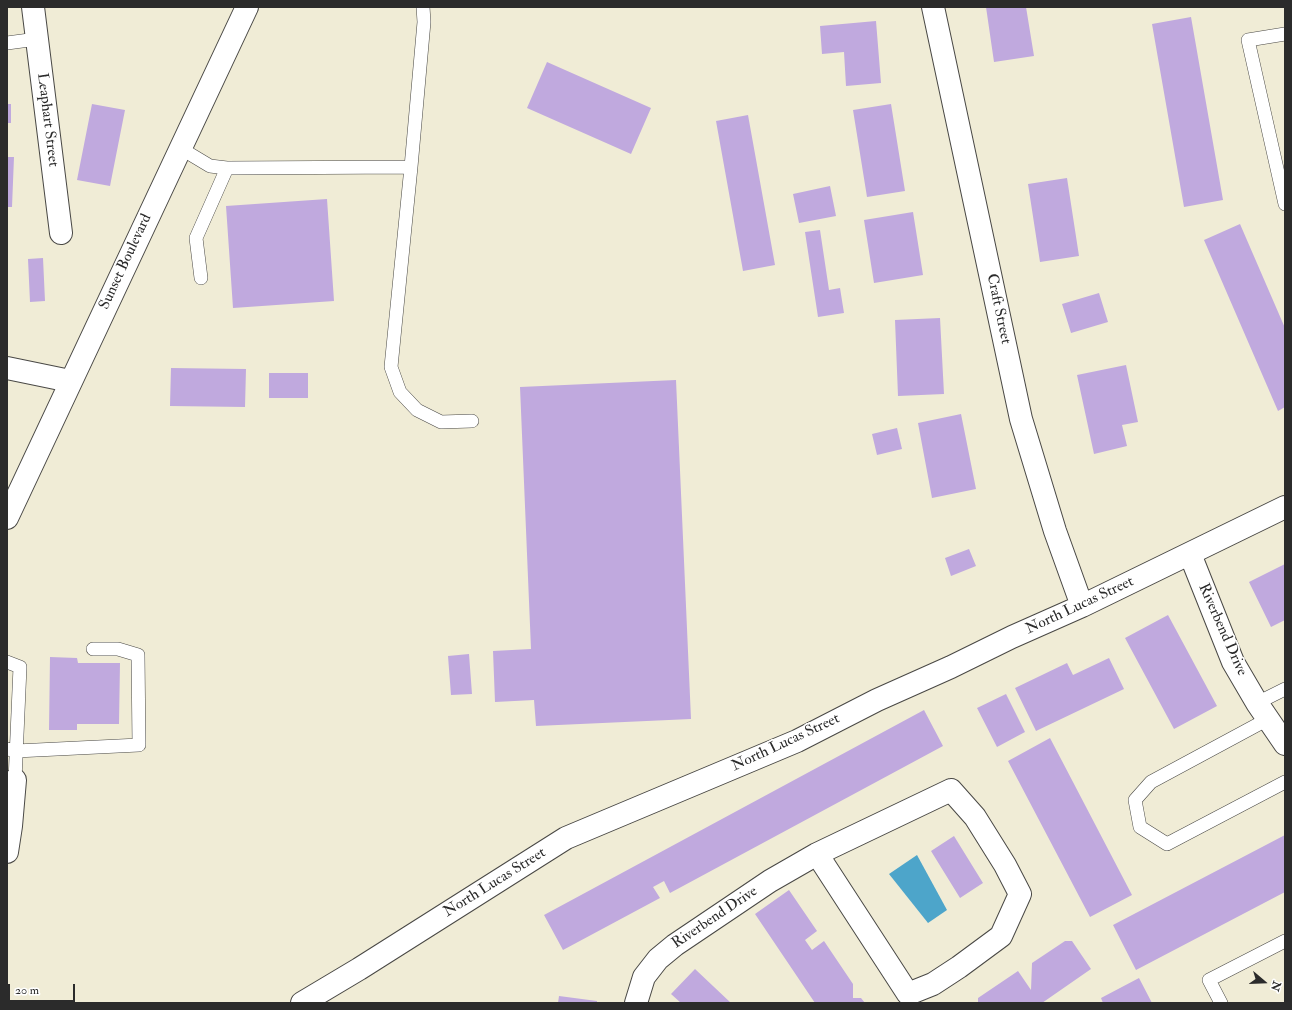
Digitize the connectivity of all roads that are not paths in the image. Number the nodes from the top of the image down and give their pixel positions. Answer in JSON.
{"nodes":[{"id":1,"x":33,"y":7,"type":"edge"},
{"id":2,"x":247,"y":7,"type":"edge"},
{"id":3,"x":423,"y":7,"type":"edge"},
{"id":4,"x":933,"y":7,"type":"edge"},
{"id":5,"x":1285,"y":34,"type":"edge"},
{"id":6,"x":37,"y":39,"type":"junction"},
{"id":7,"x":7,"y":43,"type":"edge"},
{"id":8,"x":180,"y":148,"type":"junction"},
{"id":9,"x":411,"y":167,"type":"junction"},
{"id":10,"x":227,"y":168,"type":"junction"},
{"id":11,"x":1285,"y":204,"type":"edge"},
{"id":12,"x":61,"y":233,"type":"dead end"},
{"id":13,"x":201,"y":278,"type":"dead end"},
{"id":14,"x":7,"y":368,"type":"edge"},
{"id":15,"x":70,"y":381,"type":"junction"},
{"id":16,"x":472,"y":421,"type":"dead end"},
{"id":17,"x":1285,"y":507,"type":"edge"},
{"id":18,"x":8,"y":515,"type":"edge"},
{"id":19,"x":1190,"y":554,"type":"junction"},
{"id":20,"x":1082,"y":606,"type":"junction"},
{"id":21,"x":93,"y":649,"type":"dead end"},
{"id":22,"x":7,"y":662,"type":"edge"},
{"id":23,"x":1285,"y":689,"type":"edge"},
{"id":24,"x":1263,"y":711,"type":"junction"},
{"id":25,"x":1285,"y":744,"type":"edge"},
{"id":26,"x":12,"y":750,"type":"edge"},
{"id":27,"x":15,"y":780,"type":"joint"},
{"id":28,"x":1285,"y":782,"type":"edge"},
{"id":29,"x":7,"y":852,"type":"edge"},
{"id":30,"x":817,"y":854,"type":"junction"},
{"id":31,"x":1285,"y":941,"type":"edge"},
{"id":32,"x":302,"y":1003,"type":"edge"},
{"id":33,"x":636,"y":1003,"type":"edge"},
{"id":34,"x":1221,"y":1003,"type":"edge"}],
"edges":[{"from":1,"to":6,"type":"street","name":"Leaphart Street"},
{"from":2,"to":8,"type":"street","name":"Sunset Boulevard"},
{"from":3,"to":9,"type":"lane"},
{"from":4,"to":20,"type":"street","name":"Craft Street"},
{"from":5,"to":11,"type":"lane"},
{"from":6,"to":7,"type":"lane"},
{"from":6,"to":12,"type":"street","name":"Leaphart Street"},
{"from":8,"to":10,"type":"lane"},
{"from":8,"to":15,"type":"street","name":"Sunset Boulevard"},
{"from":9,"to":10,"type":"lane"},
{"from":9,"to":16,"type":"lane"},
{"from":10,"to":13,"type":"lane"},
{"from":14,"to":15,"type":"street"},
{"from":15,"to":18,"type":"street","name":"Sunset Boulevard"},
{"from":17,"to":19,"type":"street","name":"North Lucas Street"},
{"from":19,"to":20,"type":"street","name":"North Lucas Street"},
{"from":19,"to":24,"type":"street","name":"Riverbend Drive"},
{"from":20,"to":32,"type":"street","name":"North Lucas Street"},
{"from":21,"to":26,"type":"lane"},
{"from":22,"to":26,"type":"lane"},
{"from":23,"to":24,"type":"lane"},
{"from":24,"to":25,"type":"street","name":"Riverbend Drive"},
{"from":24,"to":28,"type":"lane"},
{"from":26,"to":27,"type":"lane"},
{"from":27,"to":29,"type":"street"},
{"from":30,"to":30,"type":"street","name":"Riverbend Drive"},
{"from":30,"to":33,"type":"street","name":"Riverbend Drive"},
{"from":31,"to":34,"type":"lane"}]}
